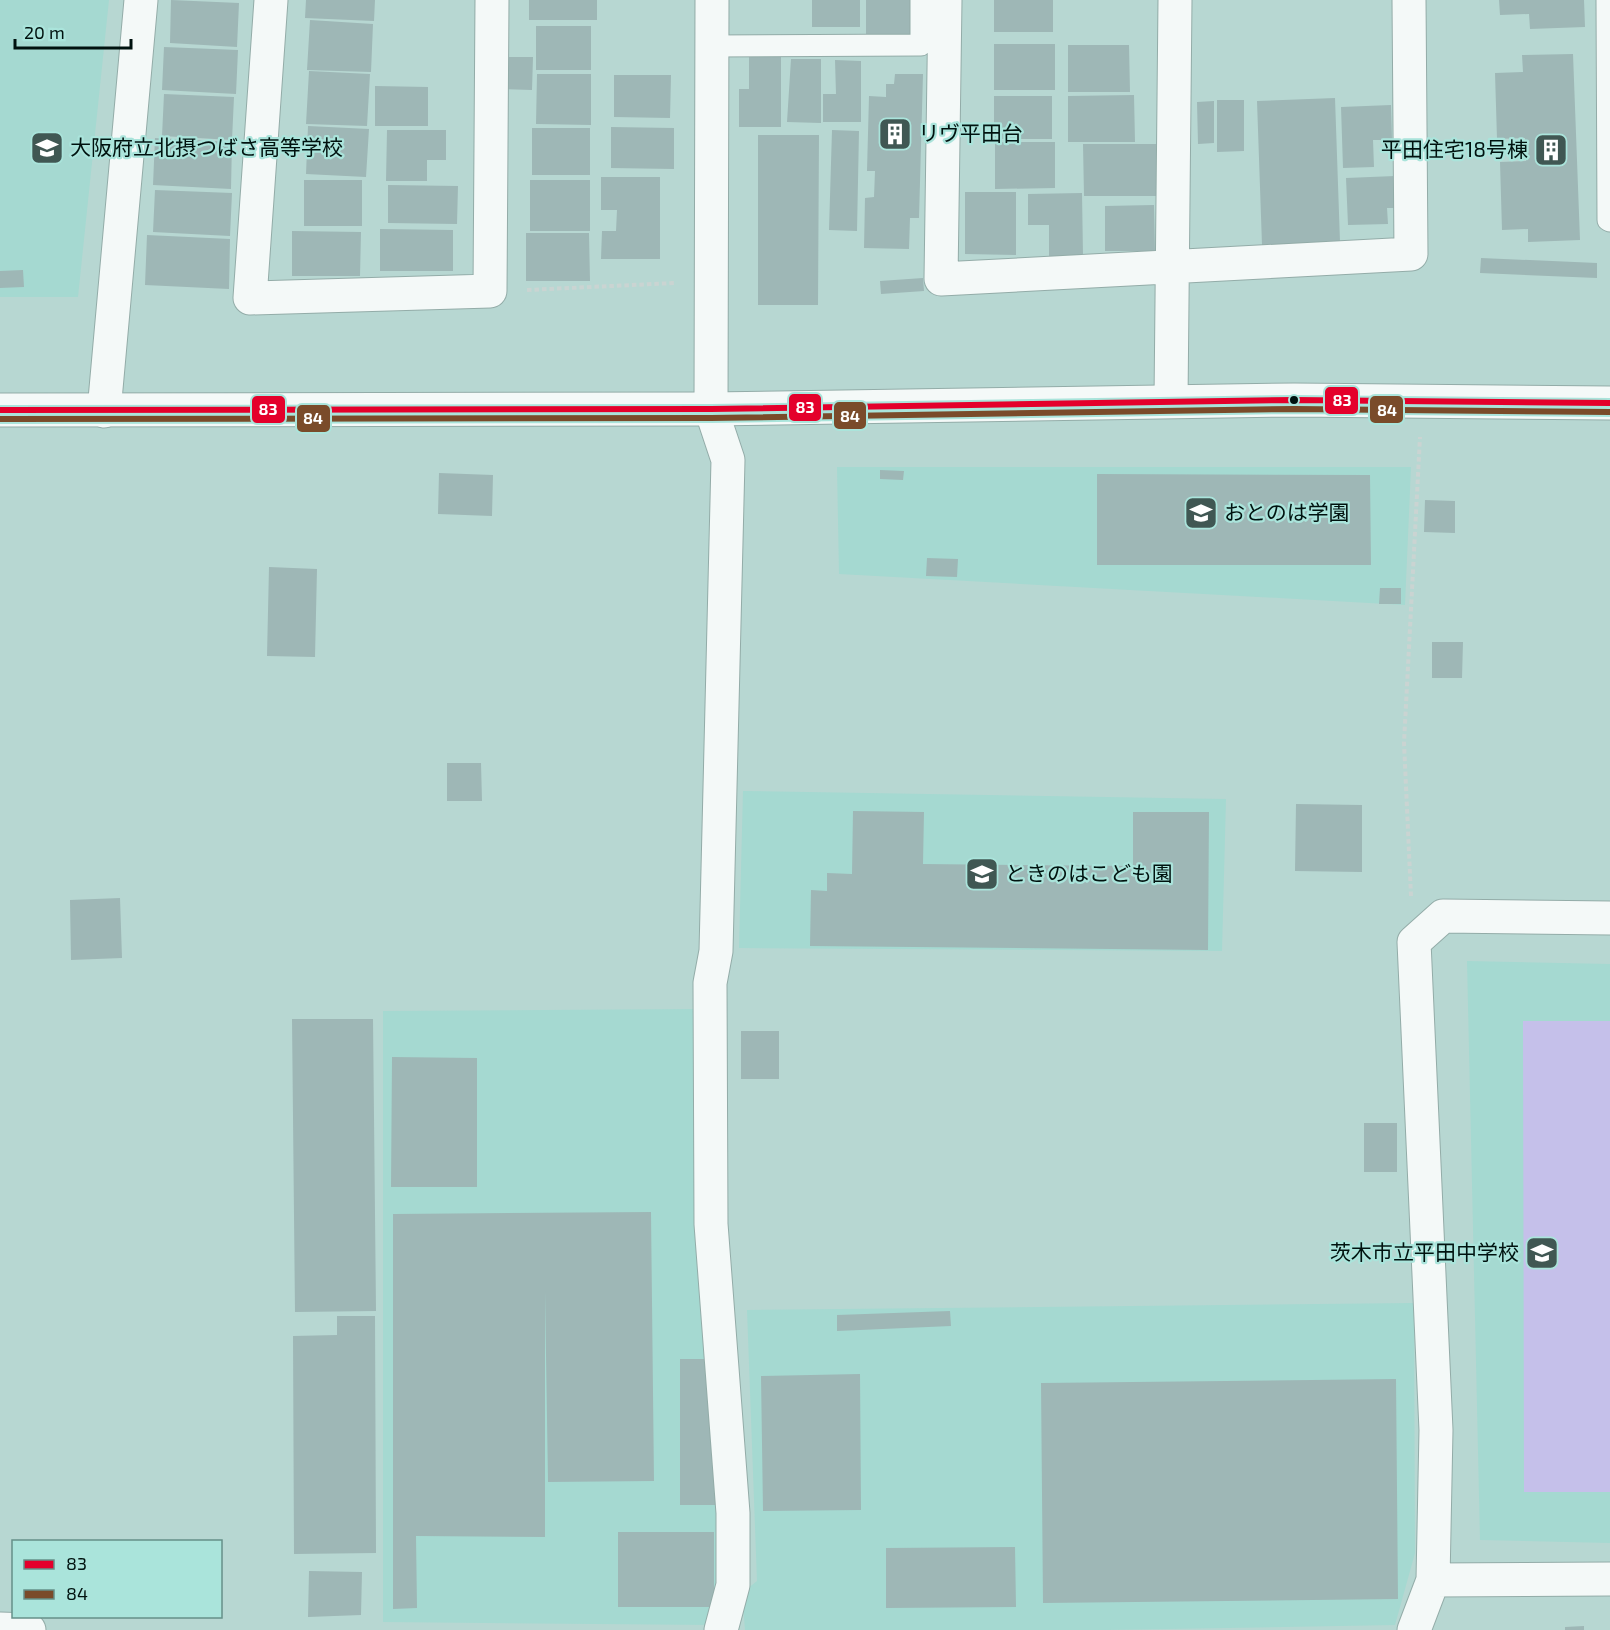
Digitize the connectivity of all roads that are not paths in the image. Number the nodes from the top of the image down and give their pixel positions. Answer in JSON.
{"nodes":[{"id":1,"x":141,"y":0,"type":"edge"},
{"id":2,"x":271,"y":0,"type":"edge"},
{"id":3,"x":492,"y":0,"type":"edge"},
{"id":4,"x":712,"y":0,"type":"edge"},
{"id":5,"x":921,"y":0,"type":"edge"},
{"id":6,"x":945,"y":0,"type":"edge"},
{"id":7,"x":1175,"y":0,"type":"edge"},
{"id":8,"x":1410,"y":0,"type":"edge"},
{"id":9,"x":1607,"y":0,"type":"edge"},
{"id":10,"x":712,"y":46,"type":"junction"},
{"id":11,"x":1610,"y":221,"type":"edge"},
{"id":12,"x":1172,"y":267,"type":"junction"},
{"id":13,"x":1171,"y":401,"type":"junction"},
{"id":14,"x":1610,"y":403,"type":"edge"},
{"id":15,"x":711,"y":409,"type":"junction"},
{"id":16,"x":0,"y":410,"type":"edge"},
{"id":17,"x":104,"y":411,"type":"junction"},
{"id":18,"x":1610,"y":918,"type":"edge"},
{"id":19,"x":1610,"y":1579,"type":"edge"},
{"id":20,"x":1432,"y":1580,"type":"junction"},
{"id":21,"x":0,"y":1629,"type":"edge"},
{"id":22,"x":29,"y":1630,"type":"edge"},
{"id":23,"x":721,"y":1630,"type":"edge"},
{"id":24,"x":1414,"y":1630,"type":"edge"}],
"edges":[{"from":1,"to":17,"type":"street"},
{"from":2,"to":3,"type":"street"},
{"from":4,"to":10,"type":"street"},
{"from":5,"to":10,"type":"lane"},
{"from":6,"to":12,"type":"street"},
{"from":7,"to":12,"type":"street"},
{"from":8,"to":12,"type":"street"},
{"from":9,"to":11,"type":"lane"},
{"from":10,"to":15,"type":"street"},
{"from":12,"to":13,"type":"street"},
{"from":13,"to":14,"type":"street"},
{"from":13,"to":15,"type":"street"},
{"from":15,"to":17,"type":"street"},
{"from":15,"to":23,"type":"street"},
{"from":16,"to":17,"type":"street"},
{"from":18,"to":20,"type":"street"},
{"from":19,"to":20,"type":"street"},
{"from":20,"to":24,"type":"street"},
{"from":21,"to":22,"type":"street"}]}
